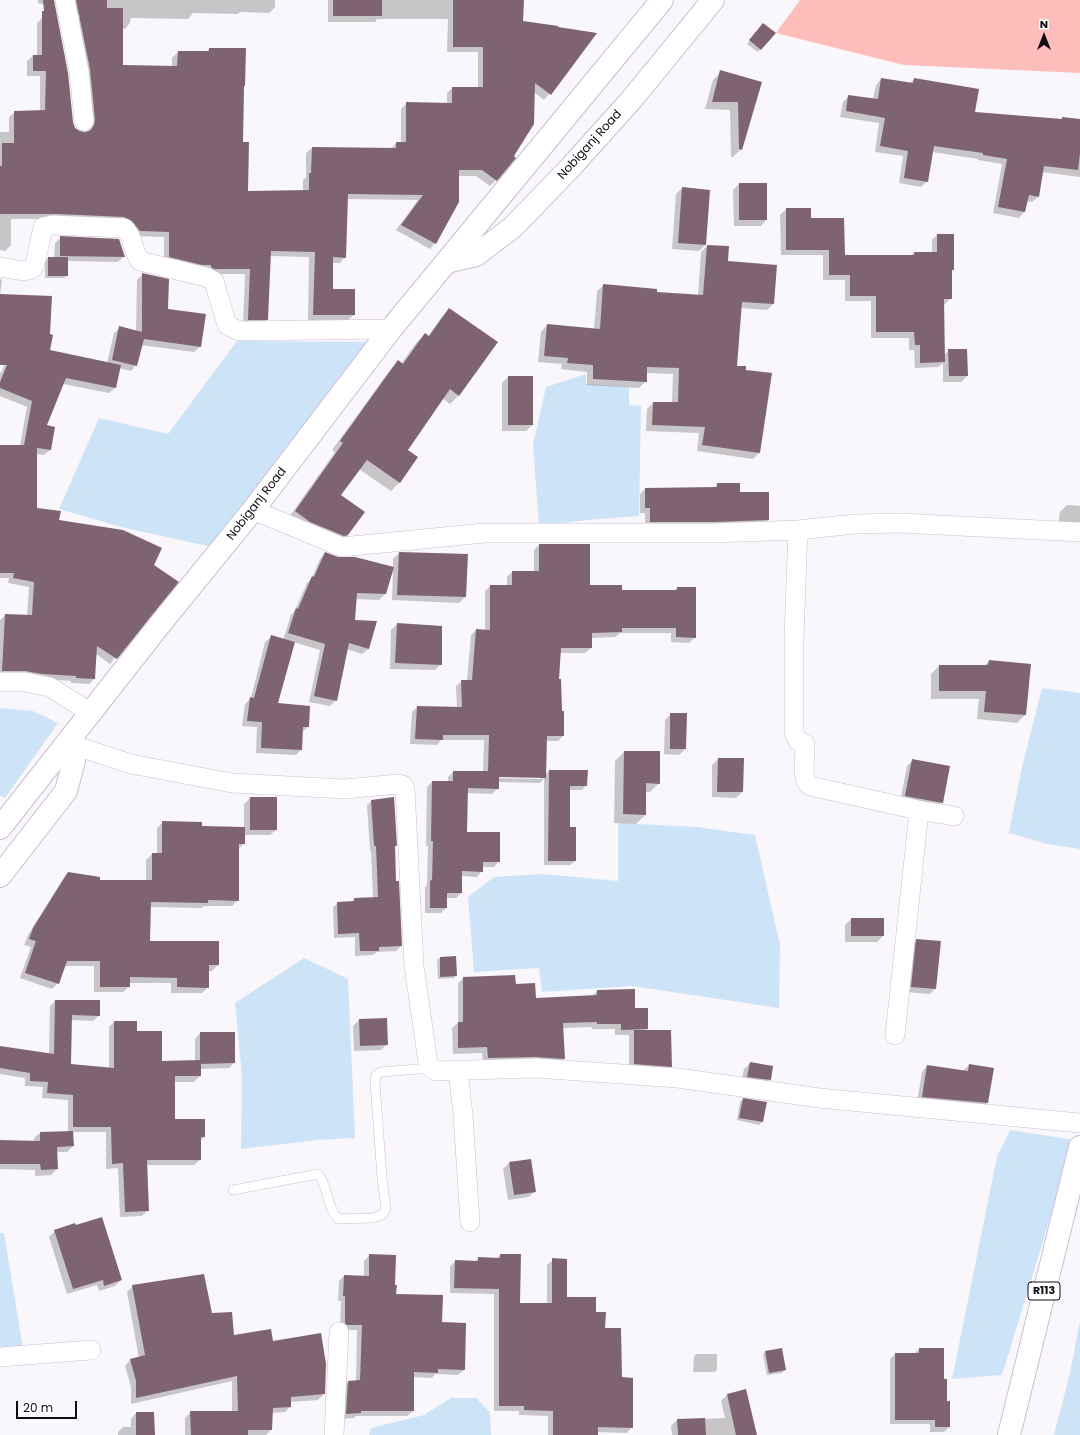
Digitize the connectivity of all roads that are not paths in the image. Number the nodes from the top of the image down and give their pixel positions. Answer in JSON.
{"nodes":[{"id":1,"x":65,"y":0,"type":"edge"},
{"id":2,"x":662,"y":0,"type":"edge"},
{"id":3,"x":713,"y":0,"type":"edge"},
{"id":4,"x":84,"y":121,"type":"dead end"},
{"id":5,"x":446,"y":262,"type":"junction"},
{"id":6,"x":0,"y":267,"type":"edge"},
{"id":7,"x":391,"y":330,"type":"junction"},
{"id":8,"x":253,"y":510,"type":"junction"},
{"id":9,"x":798,"y":530,"type":"junction"},
{"id":10,"x":1080,"y":532,"type":"edge"},
{"id":11,"x":0,"y":682,"type":"edge"},
{"id":12,"x":91,"y":713,"type":"junction"},
{"id":13,"x":67,"y":744,"type":"junction"},
{"id":14,"x":918,"y":810,"type":"junction"},
{"id":15,"x":954,"y":816,"type":"dead end"},
{"id":16,"x":0,"y":828,"type":"edge"},
{"id":17,"x":0,"y":876,"type":"edge"},
{"id":18,"x":895,"y":1035,"type":"dead end"},
{"id":19,"x":431,"y":1068,"type":"junction"},
{"id":20,"x":458,"y":1070,"type":"junction"},
{"id":21,"x":1072,"y":1122,"type":"edge"},
{"id":22,"x":1080,"y":1146,"type":"edge"},
{"id":23,"x":233,"y":1190,"type":"dead end"},
{"id":24,"x":470,"y":1222,"type":"dead end"},
{"id":25,"x":339,"y":1332,"type":"dead end"},
{"id":26,"x":91,"y":1350,"type":"dead end"},
{"id":27,"x":0,"y":1357,"type":"edge"},
{"id":28,"x":334,"y":1435,"type":"edge"},
{"id":29,"x":1009,"y":1435,"type":"edge"}],
"edges":[{"from":1,"to":4,"type":"street"},
{"from":2,"to":5,"type":"main road","name":"Nobiganj Road"},
{"from":3,"to":5,"type":"main road","name":"Nobiganj Road"},
{"from":5,"to":7,"type":"main road","name":"Nobiganj Road"},
{"from":6,"to":7,"type":"street"},
{"from":7,"to":8,"type":"main road","name":"Nobiganj Road"},
{"from":8,"to":9,"type":"street"},
{"from":8,"to":12,"type":"main road","name":"Nobiganj Road"},
{"from":9,"to":10,"type":"street"},
{"from":9,"to":14,"type":"street"},
{"from":11,"to":12,"type":"street"},
{"from":12,"to":13,"type":"main road","name":"Nobiganj Road"},
{"from":13,"to":16,"type":"main road","name":"Nobiganj Road"},
{"from":13,"to":17,"type":"main road"},
{"from":13,"to":19,"type":"street"},
{"from":14,"to":15,"type":"street"},
{"from":14,"to":18,"type":"street"},
{"from":19,"to":20,"type":"street"},
{"from":19,"to":23,"type":"lane"},
{"from":20,"to":21,"type":"street"},
{"from":20,"to":24,"type":"street"},
{"from":22,"to":29,"type":"main road","number":"R113"},
{"from":25,"to":28,"type":"street"},
{"from":26,"to":27,"type":"street"}]}
